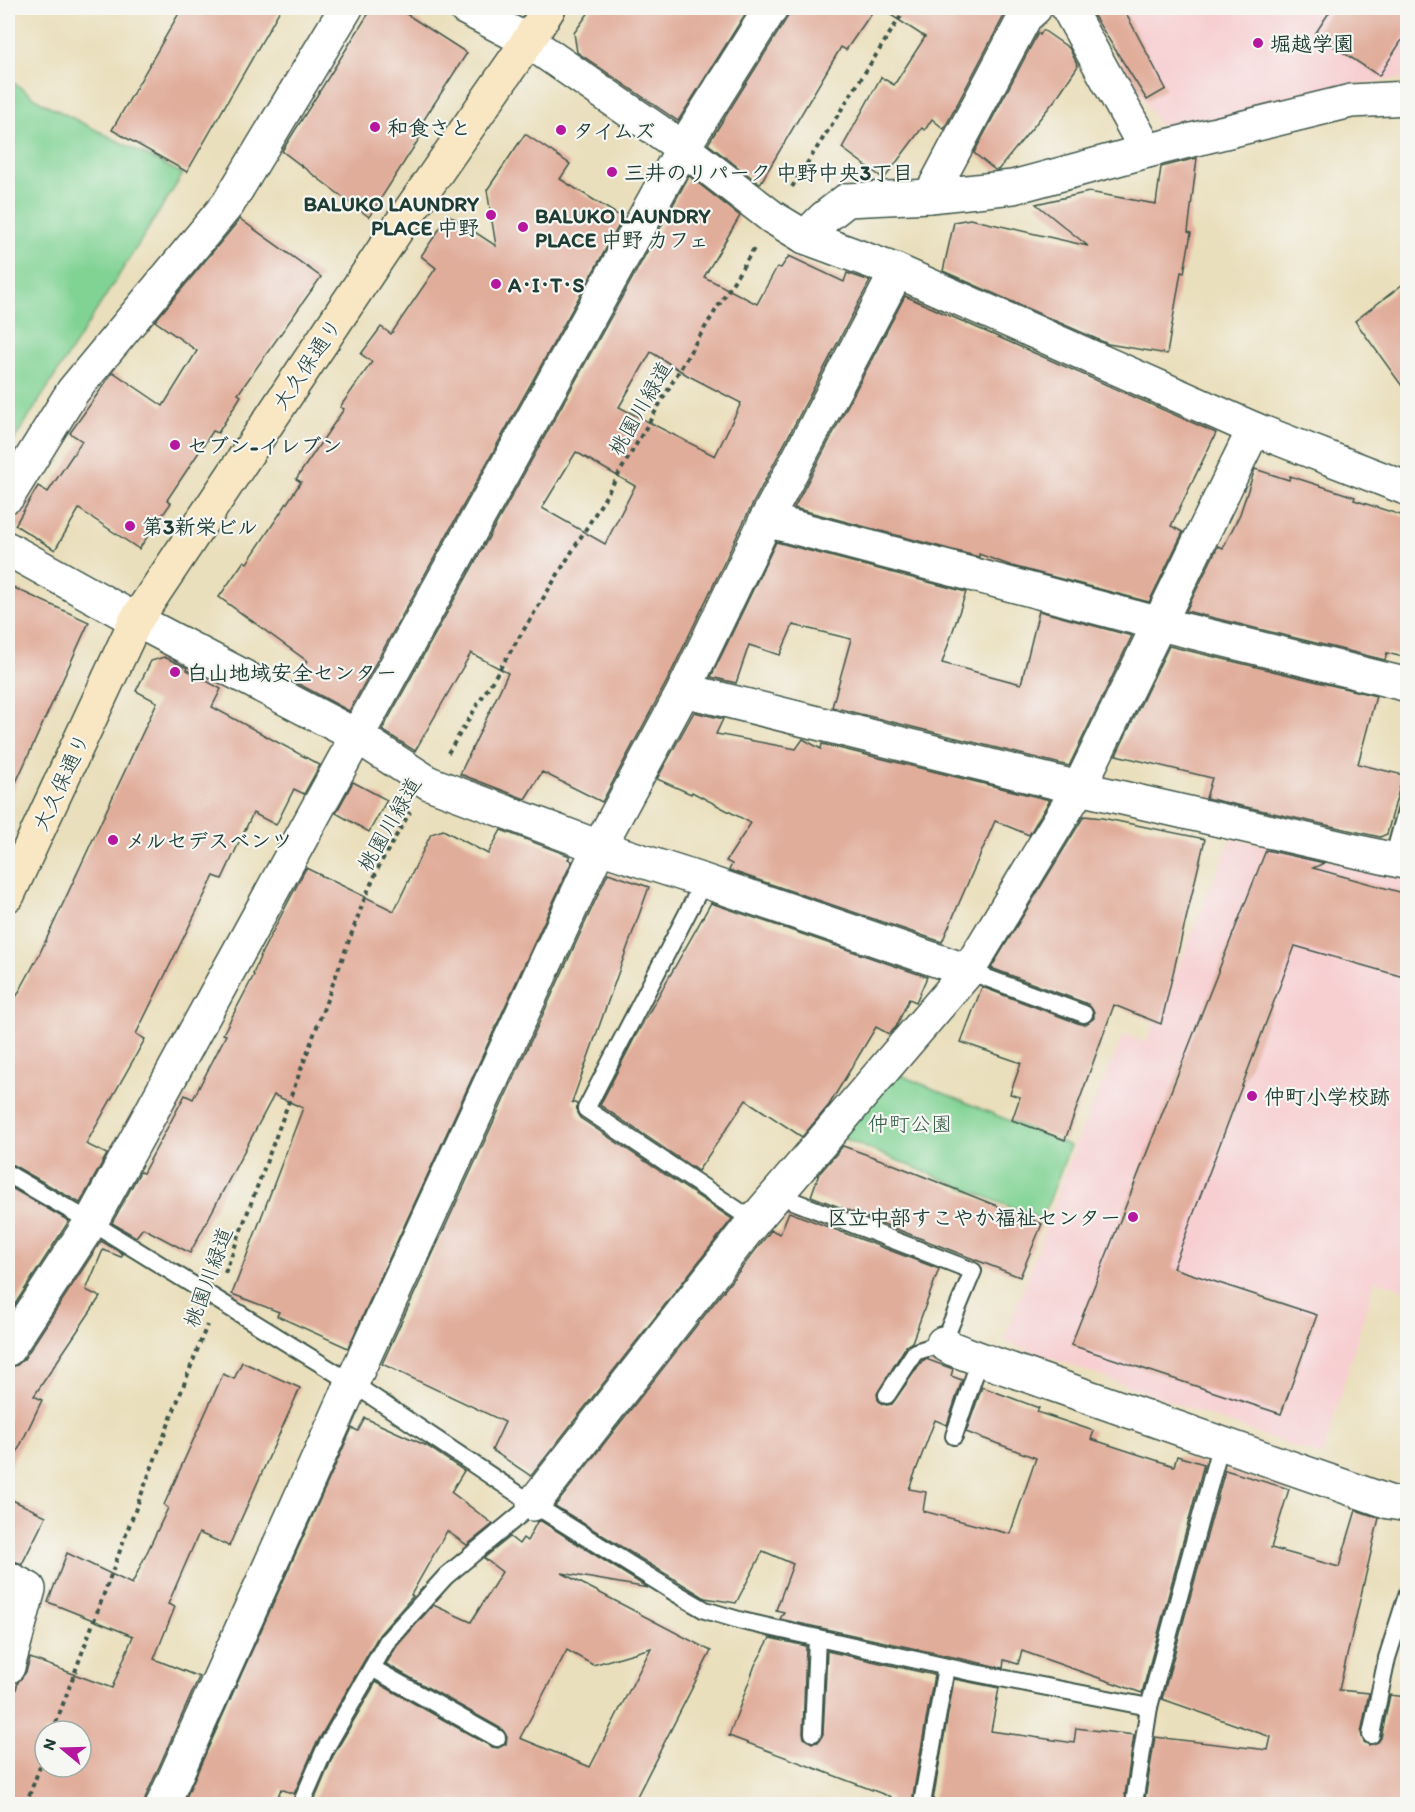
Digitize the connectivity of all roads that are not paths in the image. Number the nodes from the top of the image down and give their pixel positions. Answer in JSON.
{"nodes":[{"id":1,"x":346,"y":8,"type":"edge"},
{"id":2,"x":465,"y":8,"type":"edge"},
{"id":3,"x":549,"y":8,"type":"edge"},
{"id":4,"x":771,"y":8,"type":"edge"},
{"id":5,"x":1035,"y":8,"type":"edge"},
{"id":6,"x":1068,"y":8,"type":"edge"},
{"id":7,"x":528,"y":41,"type":"junction"},
{"id":8,"x":1407,"y":99,"type":"edge"},
{"id":9,"x":682,"y":148,"type":"junction"},
{"id":10,"x":1147,"y":151,"type":"junction"},
{"id":11,"x":930,"y":196,"type":"junction"},
{"id":12,"x":805,"y":237,"type":"junction"},
{"id":13,"x":897,"y":271,"type":"junction"},
{"id":14,"x":1254,"y":429,"type":"junction"},
{"id":15,"x":1407,"y":489,"type":"edge"},
{"id":16,"x":8,"y":496,"type":"edge"},
{"id":17,"x":766,"y":520,"type":"junction"},
{"id":18,"x":8,"y":549,"type":"edge"},
{"id":19,"x":136,"y":620,"type":"junction"},
{"id":20,"x":1160,"y":624,"type":"junction"},
{"id":21,"x":1407,"y":685,"type":"edge"},
{"id":22,"x":684,"y":690,"type":"junction"},
{"id":23,"x":357,"y":736,"type":"junction"},
{"id":24,"x":1079,"y":788,"type":"junction"},
{"id":25,"x":1407,"y":804,"type":"edge"},
{"id":26,"x":599,"y":847,"type":"junction"},
{"id":27,"x":1400,"y":861,"type":"edge"},
{"id":28,"x":704,"y":880,"type":"junction"},
{"id":29,"x":8,"y":895,"type":"edge"},
{"id":30,"x":968,"y":971,"type":"junction"},
{"id":31,"x":1084,"y":1014,"type":"dead end"},
{"id":32,"x":8,"y":1174,"type":"edge"},
{"id":33,"x":778,"y":1195,"type":"junction"},
{"id":34,"x":754,"y":1221,"type":"junction"},
{"id":35,"x":91,"y":1222,"type":"junction"},
{"id":36,"x":943,"y":1343,"type":"junction"},
{"id":37,"x":8,"y":1349,"type":"edge"},
{"id":38,"x":980,"y":1359,"type":"junction"},
{"id":39,"x":352,"y":1383,"type":"junction"},
{"id":40,"x":887,"y":1395,"type":"dead end"},
{"id":41,"x":954,"y":1436,"type":"dead end"},
{"id":42,"x":1221,"y":1443,"type":"junction"},
{"id":43,"x":533,"y":1504,"type":"junction"},
{"id":44,"x":1407,"y":1505,"type":"edge"},
{"id":45,"x":8,"y":1578,"type":"edge"},
{"id":46,"x":1407,"y":1592,"type":"edge"},
{"id":47,"x":817,"y":1638,"type":"junction"},
{"id":48,"x":8,"y":1667,"type":"edge"},
{"id":49,"x":946,"y":1667,"type":"junction"},
{"id":50,"x":372,"y":1668,"type":"junction"},
{"id":51,"x":1149,"y":1707,"type":"junction"},
{"id":52,"x":813,"y":1733,"type":"dead end"},
{"id":53,"x":1371,"y":1735,"type":"dead end"},
{"id":54,"x":497,"y":1738,"type":"dead end"},
{"id":55,"x":1135,"y":1797,"type":"dead end"},
{"id":56,"x":923,"y":1798,"type":"dead end"},
{"id":57,"x":163,"y":1804,"type":"edge"},
{"id":58,"x":301,"y":1804,"type":"edge"}],
"edges":[{"from":1,"to":16,"type":"street"},
{"from":2,"to":7,"type":"street"},
{"from":3,"to":7,"type":"main road","name":"大久保通り"},
{"from":4,"to":9,"type":"street"},
{"from":5,"to":11,"type":"street"},
{"from":6,"to":10,"type":"street"},
{"from":7,"to":9,"type":"street"},
{"from":7,"to":19,"type":"main road","name":"大久保通り"},
{"from":8,"to":10,"type":"street"},
{"from":9,"to":12,"type":"street"},
{"from":9,"to":23,"type":"street"},
{"from":10,"to":11,"type":"street"},
{"from":11,"to":12,"type":"street"},
{"from":12,"to":13,"type":"street"},
{"from":13,"to":14,"type":"street"},
{"from":13,"to":17,"type":"street"},
{"from":14,"to":15,"type":"street"},
{"from":14,"to":20,"type":"street"},
{"from":17,"to":20,"type":"street"},
{"from":17,"to":22,"type":"street"},
{"from":18,"to":19,"type":"street"},
{"from":19,"to":23,"type":"street"},
{"from":19,"to":29,"type":"main road","name":"大久保通り"},
{"from":20,"to":21,"type":"street"},
{"from":20,"to":24,"type":"street"},
{"from":22,"to":24,"type":"street"},
{"from":22,"to":26,"type":"street"},
{"from":23,"to":26,"type":"street"},
{"from":23,"to":35,"type":"street"},
{"from":24,"to":27,"type":"street"},
{"from":24,"to":30,"type":"street"},
{"from":25,"to":27,"type":"lane"},
{"from":26,"to":28,"type":"street"},
{"from":26,"to":39,"type":"street"},
{"from":28,"to":30,"type":"street"},
{"from":28,"to":34,"type":"lane"},
{"from":30,"to":31,"type":"lane"},
{"from":30,"to":33,"type":"street"},
{"from":32,"to":35,"type":"lane"},
{"from":33,"to":34,"type":"street"},
{"from":33,"to":36,"type":"lane"},
{"from":34,"to":43,"type":"street"},
{"from":35,"to":37,"type":"street"},
{"from":35,"to":39,"type":"lane"},
{"from":36,"to":38,"type":"street"},
{"from":36,"to":40,"type":"lane"},
{"from":38,"to":41,"type":"lane"},
{"from":38,"to":42,"type":"street"},
{"from":39,"to":43,"type":"lane"},
{"from":39,"to":57,"type":"street"},
{"from":42,"to":44,"type":"street"},
{"from":42,"to":51,"type":"lane"},
{"from":43,"to":47,"type":"lane"},
{"from":43,"to":50,"type":"lane"},
{"from":45,"to":48,"type":"street"},
{"from":46,"to":53,"type":"lane"},
{"from":47,"to":49,"type":"lane"},
{"from":47,"to":52,"type":"lane"},
{"from":49,"to":51,"type":"lane"},
{"from":49,"to":56,"type":"lane"},
{"from":50,"to":54,"type":"lane"},
{"from":50,"to":58,"type":"lane"},
{"from":51,"to":55,"type":"lane"}]}
